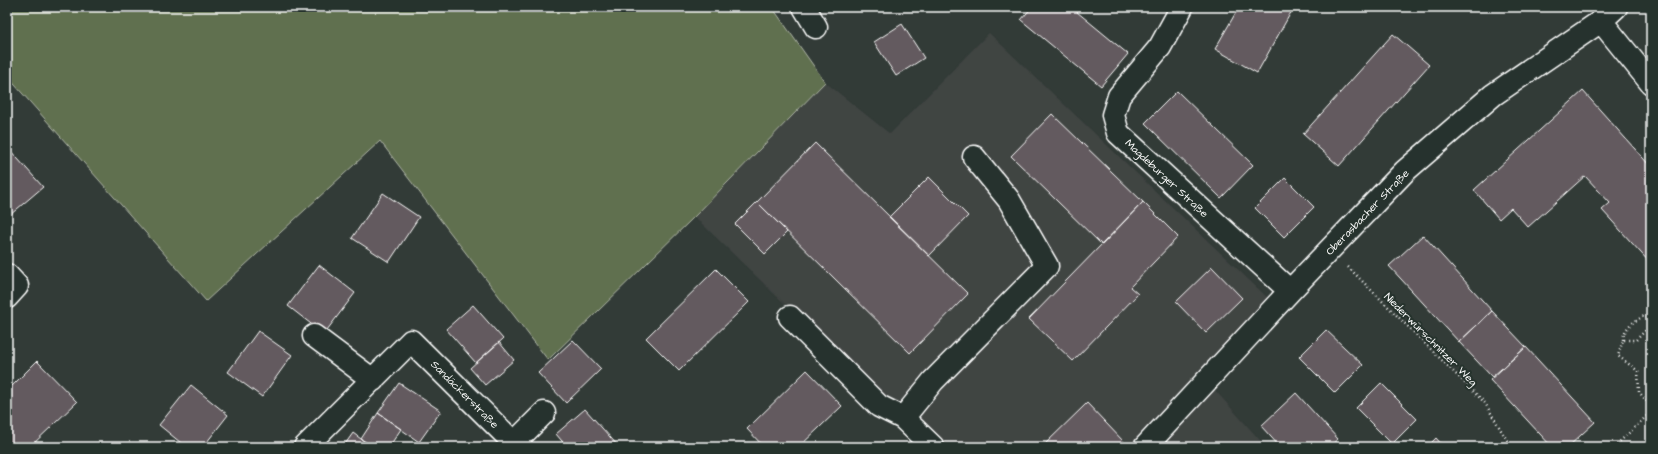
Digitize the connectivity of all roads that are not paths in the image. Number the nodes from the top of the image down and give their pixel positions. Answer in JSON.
{"nodes":[{"id":1,"x":804,"y":7,"type":"edge"},
{"id":2,"x":1182,"y":7,"type":"edge"},
{"id":3,"x":1609,"y":14,"type":"edge"},
{"id":4,"x":816,"y":27,"type":"dead end"},
{"id":5,"x":1651,"y":83,"type":"edge"},
{"id":6,"x":974,"y":157,"type":"dead end"},
{"id":7,"x":7,"y":275,"type":"edge"},
{"id":8,"x":1290,"y":290,"type":"junction"},
{"id":9,"x":7,"y":297,"type":"edge"},
{"id":10,"x":790,"y":317,"type":"dead end"},
{"id":11,"x":314,"y":336,"type":"dead end"},
{"id":12,"x":373,"y":380,"type":"junction"},
{"id":13,"x":544,"y":413,"type":"dead end"},
{"id":14,"x":903,"y":418,"type":"junction"},
{"id":15,"x":516,"y":445,"type":"edge"},
{"id":16,"x":305,"y":447,"type":"edge"},
{"id":17,"x":933,"y":447,"type":"edge"},
{"id":18,"x":1146,"y":447,"type":"edge"}],
"edges":[{"from":1,"to":4,"type":"street"},
{"from":2,"to":8,"type":"street","name":"Magdeburger Straße"},
{"from":3,"to":5,"type":"street"},
{"from":3,"to":8,"type":"street","name":"Oberasbacher Straße"},
{"from":6,"to":14,"type":"street"},
{"from":7,"to":9,"type":"street"},
{"from":8,"to":18,"type":"street","name":"Oberasbacher Straße"},
{"from":10,"to":14,"type":"street"},
{"from":11,"to":12,"type":"street"},
{"from":12,"to":15,"type":"street","name":"Sandäckerstraße"},
{"from":12,"to":16,"type":"street"},
{"from":13,"to":15,"type":"street"},
{"from":14,"to":17,"type":"street"}]}
